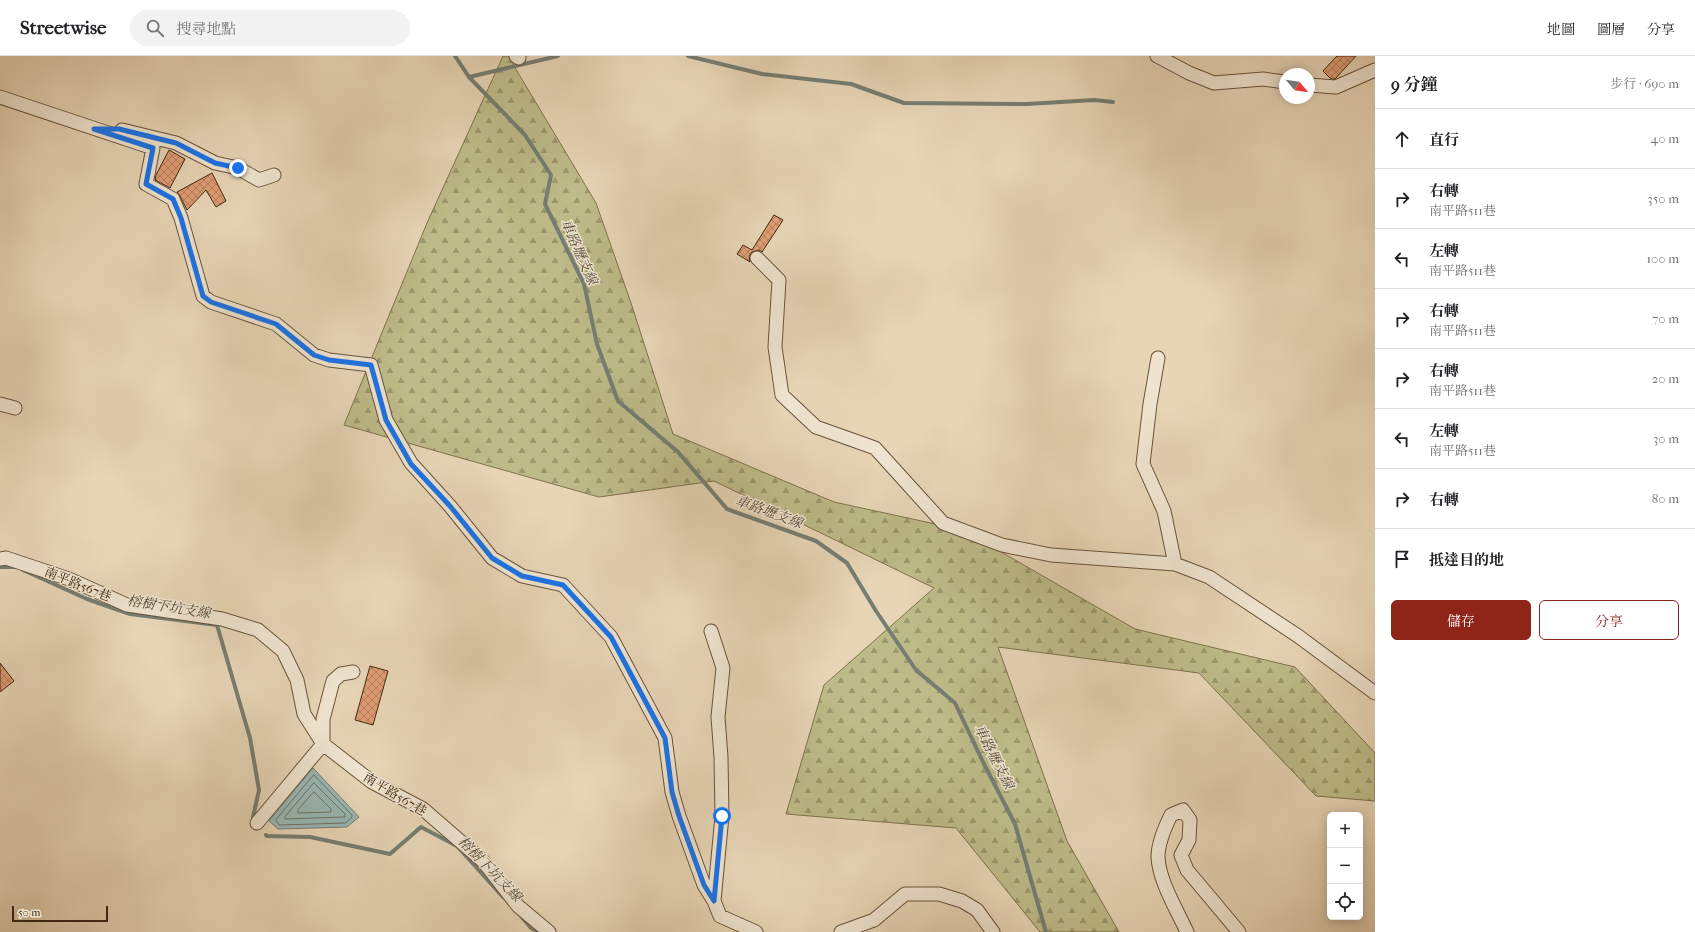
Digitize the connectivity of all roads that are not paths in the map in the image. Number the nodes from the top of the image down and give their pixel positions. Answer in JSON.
{"nodes":[{"id":1,"x":1157,"y":56,"type":"edge"},
{"id":2,"x":1375,"y":70,"type":"edge"},
{"id":3,"x":1279,"y":81,"type":"edge"},
{"id":4,"x":1315,"y":85,"type":"edge"},
{"id":5,"x":0,"y":97,"type":"edge"},
{"id":6,"x":94,"y":129,"type":"junction"},
{"id":7,"x":274,"y":175,"type":"dead end"},
{"id":8,"x":757,"y":258,"type":"dead end"},
{"id":9,"x":1158,"y":358,"type":"dead end"},
{"id":10,"x":0,"y":404,"type":"edge"},
{"id":11,"x":15,"y":408,"type":"dead end"},
{"id":12,"x":0,"y":559,"type":"edge"},
{"id":13,"x":1175,"y":564,"type":"junction"},
{"id":14,"x":711,"y":631,"type":"dead end"},
{"id":15,"x":353,"y":672,"type":"dead end"},
{"id":16,"x":1375,"y":693,"type":"edge"},
{"id":17,"x":323,"y":744,"type":"junction"},
{"id":18,"x":257,"y":823,"type":"dead end"},
{"id":19,"x":714,"y":901,"type":"junction"},
{"id":20,"x":549,"y":932,"type":"edge"},
{"id":21,"x":756,"y":932,"type":"edge"},
{"id":22,"x":841,"y":932,"type":"edge"},
{"id":23,"x":993,"y":932,"type":"edge"},
{"id":24,"x":1187,"y":932,"type":"edge"},
{"id":25,"x":1239,"y":932,"type":"edge"}],
"edges":[{"from":1,"to":3,"type":"lane"},
{"from":2,"to":4,"type":"lane"},
{"from":5,"to":6,"type":"lane"},
{"from":6,"to":7,"type":"lane"},
{"from":6,"to":19,"type":"lane"},
{"from":8,"to":13,"type":"lane"},
{"from":9,"to":13,"type":"lane"},
{"from":10,"to":11,"type":"lane"},
{"from":12,"to":17,"type":"lane","name":"南平路567巷"},
{"from":13,"to":16,"type":"lane"},
{"from":14,"to":19,"type":"lane"},
{"from":15,"to":17,"type":"lane"},
{"from":17,"to":18,"type":"lane"},
{"from":17,"to":20,"type":"lane","name":"南平路567巷"},
{"from":19,"to":21,"type":"lane"},
{"from":22,"to":23,"type":"lane"},
{"from":24,"to":25,"type":"lane"}]}
